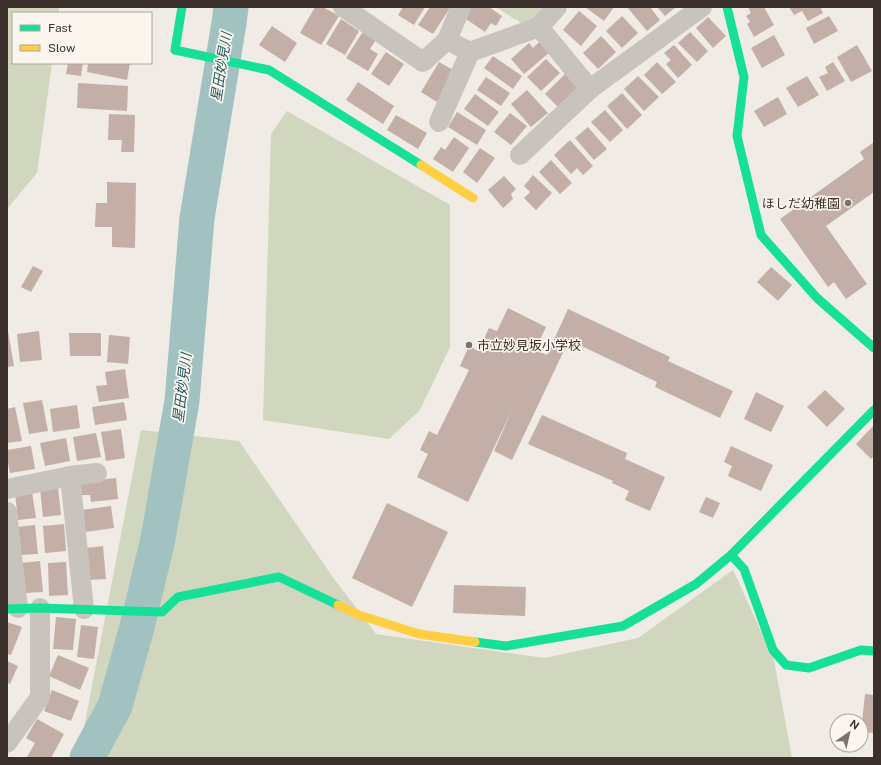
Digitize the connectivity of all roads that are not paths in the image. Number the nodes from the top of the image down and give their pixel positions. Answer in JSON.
{"nodes":[{"id":1,"x":182,"y":7,"type":"edge"},
{"id":2,"x":342,"y":7,"type":"edge"},
{"id":3,"x":461,"y":7,"type":"edge"},
{"id":4,"x":557,"y":7,"type":"edge"},
{"id":5,"x":702,"y":7,"type":"edge"},
{"id":6,"x":728,"y":7,"type":"edge"},
{"id":7,"x":539,"y":27,"type":"junction"},
{"id":8,"x":447,"y":40,"type":"junction"},
{"id":9,"x":470,"y":52,"type":"junction"},
{"id":10,"x":590,"y":89,"type":"junction"},
{"id":11,"x":439,"y":122,"type":"dead end"},
{"id":12,"x":520,"y":155,"type":"dead end"},
{"id":13,"x":472,"y":198,"type":"dead end"},
{"id":14,"x":874,"y":348,"type":"edge"},
{"id":15,"x":874,"y":410,"type":"edge"},
{"id":16,"x":97,"y":473,"type":"dead end"},
{"id":17,"x":70,"y":476,"type":"junction"},
{"id":18,"x":7,"y":489,"type":"edge"},
{"id":19,"x":7,"y":512,"type":"edge"},
{"id":20,"x":731,"y":555,"type":"junction"},
{"id":21,"x":40,"y":608,"type":"junction"},
{"id":22,"x":12,"y":609,"type":"edge"},
{"id":23,"x":84,"y":609,"type":"junction"},
{"id":24,"x":874,"y":651,"type":"edge"},
{"id":25,"x":7,"y":742,"type":"edge"}],
"edges":[{"from":1,"to":13,"type":"street"},
{"from":2,"to":8,"type":"street"},
{"from":3,"to":8,"type":"street"},
{"from":4,"to":7,"type":"street"},
{"from":5,"to":10,"type":"street"},
{"from":6,"to":14,"type":"street"},
{"from":7,"to":9,"type":"street"},
{"from":7,"to":10,"type":"street"},
{"from":8,"to":9,"type":"street"},
{"from":9,"to":11,"type":"street"},
{"from":10,"to":12,"type":"street"},
{"from":15,"to":20,"type":"street"},
{"from":16,"to":17,"type":"street"},
{"from":17,"to":18,"type":"street"},
{"from":17,"to":23,"type":"street"},
{"from":19,"to":22,"type":"street"},
{"from":20,"to":23,"type":"street"},
{"from":20,"to":24,"type":"street"},
{"from":21,"to":22,"type":"street"},
{"from":21,"to":23,"type":"street"},
{"from":21,"to":25,"type":"street"}]}
